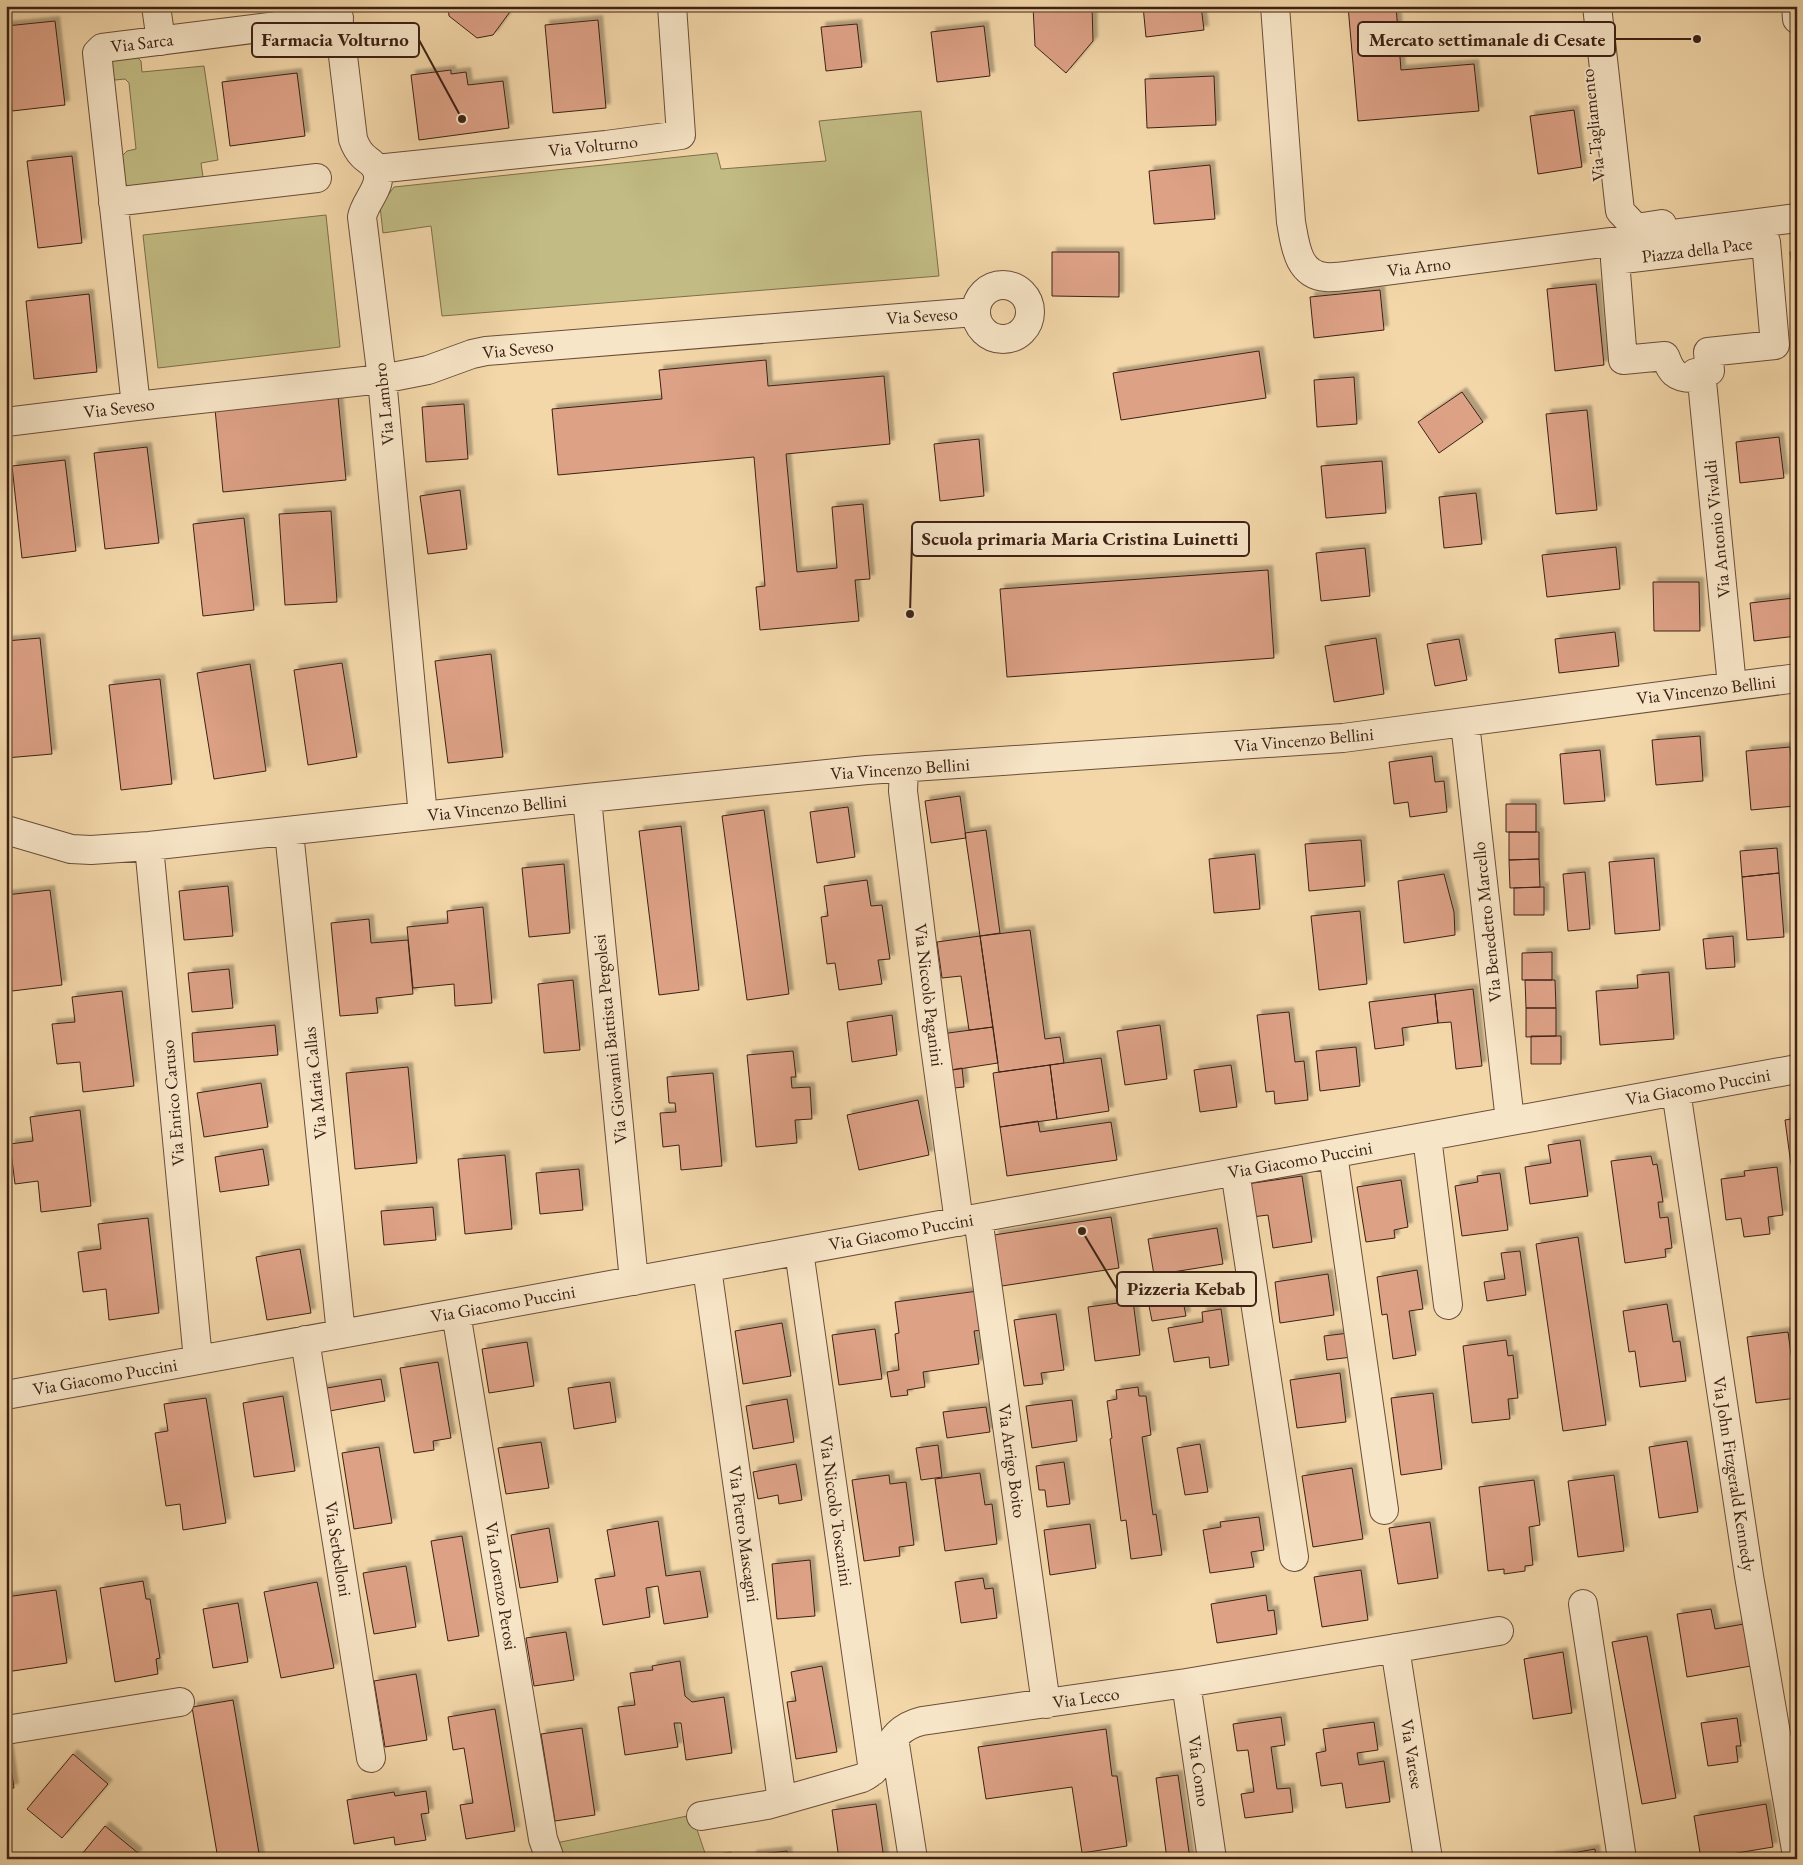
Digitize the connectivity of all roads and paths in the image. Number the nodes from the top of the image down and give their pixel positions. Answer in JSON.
{"nodes":[{"id":1,"x":156,"y":6,"type":"edge"},
{"id":2,"x":672,"y":6,"type":"edge"},
{"id":3,"x":1275,"y":6,"type":"edge"},
{"id":4,"x":1581,"y":6,"type":"edge"},
{"id":5,"x":1597,"y":6,"type":"edge"},
{"id":6,"x":1796,"y":6,"type":"edge"},
{"id":7,"x":338,"y":12,"type":"edge"},
{"id":8,"x":1797,"y":19,"type":"edge"},
{"id":9,"x":161,"y":41,"type":"junction"},
{"id":10,"x":376,"y":168,"type":"junction"},
{"id":11,"x":318,"y":178,"type":"dead end"},
{"id":12,"x":1797,"y":200,"type":"edge"},
{"id":13,"x":113,"y":202,"type":"junction"},
{"id":14,"x":1797,"y":218,"type":"edge"},
{"id":15,"x":1606,"y":243,"type":"junction"},
{"id":16,"x":976,"y":312,"type":"dead end"},
{"id":17,"x":1702,"y":371,"type":"junction"},
{"id":18,"x":382,"y":379,"type":"junction"},
{"id":19,"x":136,"y":406,"type":"junction"},
{"id":20,"x":6,"y":422,"type":"edge"},
{"id":21,"x":1797,"y":678,"type":"edge"},
{"id":22,"x":1732,"y":686,"type":"junction"},
{"id":23,"x":1465,"y":723,"type":"junction"},
{"id":24,"x":904,"y":768,"type":"junction"},
{"id":25,"x":587,"y":798,"type":"junction"},
{"id":26,"x":423,"y":816,"type":"junction"},
{"id":27,"x":6,"y":830,"type":"edge"},
{"id":28,"x":289,"y":832,"type":"junction"},
{"id":29,"x":149,"y":846,"type":"junction"},
{"id":30,"x":1797,"y":1069,"type":"edge"},
{"id":31,"x":1676,"y":1092,"type":"junction"},
{"id":32,"x":1510,"y":1121,"type":"junction"},
{"id":33,"x":1427,"y":1137,"type":"junction"},
{"id":34,"x":1334,"y":1154,"type":"junction"},
{"id":35,"x":1235,"y":1171,"type":"junction"},
{"id":36,"x":969,"y":1220,"type":"junction"},
{"id":37,"x":799,"y":1251,"type":"junction"},
{"id":38,"x":707,"y":1268,"type":"junction"},
{"id":39,"x":634,"y":1281,"type":"junction"},
{"id":40,"x":1448,"y":1305,"type":"dead end"},
{"id":41,"x":456,"y":1313,"type":"junction"},
{"id":42,"x":341,"y":1334,"type":"junction"},
{"id":43,"x":305,"y":1340,"type":"junction"},
{"id":44,"x":198,"y":1360,"type":"junction"},
{"id":45,"x":6,"y":1395,"type":"edge"},
{"id":46,"x":1384,"y":1510,"type":"dead end"},
{"id":47,"x":1294,"y":1558,"type":"dead end"},
{"id":48,"x":1583,"y":1604,"type":"dead end"},
{"id":49,"x":1499,"y":1630,"type":"dead end"},
{"id":50,"x":1395,"y":1648,"type":"junction"},
{"id":51,"x":1186,"y":1683,"type":"junction"},
{"id":52,"x":180,"y":1702,"type":"dead end"},
{"id":53,"x":1046,"y":1704,"type":"junction"},
{"id":54,"x":6,"y":1730,"type":"edge"},
{"id":55,"x":894,"y":1738,"type":"junction"},
{"id":56,"x":371,"y":1758,"type":"dead end"},
{"id":57,"x":873,"y":1771,"type":"junction"},
{"id":58,"x":782,"y":1801,"type":"junction"},
{"id":59,"x":701,"y":1816,"type":"dead end"},
{"id":60,"x":1797,"y":1856,"type":"edge"},
{"id":61,"x":550,"y":1859,"type":"edge"},
{"id":62,"x":913,"y":1859,"type":"edge"},
{"id":63,"x":1212,"y":1859,"type":"edge"},
{"id":64,"x":1428,"y":1859,"type":"edge"},
{"id":65,"x":1622,"y":1859,"type":"edge"}],
"edges":[{"from":1,"to":9,"type":"street"},
{"from":2,"to":10,"type":"street","name":"Via Volturno"},
{"from":3,"to":15,"type":"street","name":"Via Arno"},
{"from":4,"to":15,"type":"street","name":"Via Tagliamento"},
{"from":5,"to":12,"type":"street","name":"Piazza della Pace"},
{"from":6,"to":8,"type":"street"},
{"from":7,"to":9,"type":"street","name":"Via Sarca"},
{"from":7,"to":10,"type":"street"},
{"from":9,"to":13,"type":"street","name":"Via Sarca"},
{"from":10,"to":18,"type":"street","name":"Via Lambro"},
{"from":11,"to":13,"type":"street"},
{"from":13,"to":19,"type":"street","name":"Via Sarca"},
{"from":14,"to":15,"type":"street","name":"Via Arno"},
{"from":16,"to":18,"type":"street","name":"Via Seveso"},
{"from":17,"to":17,"type":"street","name":"Piazza della Pace"},
{"from":17,"to":22,"type":"street","name":"Via Antonio Vivaldi"},
{"from":18,"to":19,"type":"street","name":"Via Seveso"},
{"from":18,"to":26,"type":"street","name":"Via Lambro"},
{"from":19,"to":20,"type":"street","name":"Via Seveso"},
{"from":21,"to":22,"type":"street","name":"Via Vincenzo Bellini"},
{"from":22,"to":23,"type":"street","name":"Via Vincenzo Bellini"},
{"from":23,"to":24,"type":"street","name":"Via Vincenzo Bellini"},
{"from":23,"to":32,"type":"street","name":"Via Benedetto Marcello"},
{"from":24,"to":25,"type":"street","name":"Via Vincenzo Bellini"},
{"from":24,"to":36,"type":"street","name":"Via Niccolò Paganini"},
{"from":25,"to":26,"type":"street","name":"Via Vincenzo Bellini"},
{"from":25,"to":39,"type":"street","name":"Via Giovanni Battista Pergolesi"},
{"from":26,"to":28,"type":"street","name":"Via Vincenzo Bellini"},
{"from":27,"to":29,"type":"street","name":"Via Vincenzo Bellini"},
{"from":28,"to":29,"type":"street","name":"Via Vincenzo Bellini"},
{"from":28,"to":42,"type":"street","name":"Via Maria Callas"},
{"from":29,"to":44,"type":"street","name":"Via Enrico Caruso"},
{"from":30,"to":31,"type":"street","name":"Via Giacomo Puccini"},
{"from":31,"to":32,"type":"street","name":"Via Giacomo Puccini"},
{"from":31,"to":60,"type":"street","name":"Via John Fitzgerald Kennedy"},
{"from":32,"to":33,"type":"street","name":"Via Giacomo Puccini"},
{"from":33,"to":34,"type":"street","name":"Via Giacomo Puccini"},
{"from":33,"to":40,"type":"street"},
{"from":34,"to":35,"type":"street","name":"Via Giacomo Puccini"},
{"from":34,"to":46,"type":"street"},
{"from":35,"to":36,"type":"street","name":"Via Giacomo Puccini"},
{"from":35,"to":47,"type":"street"},
{"from":36,"to":37,"type":"street","name":"Via Giacomo Puccini"},
{"from":36,"to":53,"type":"street","name":"Via Arrigo Boito"},
{"from":37,"to":38,"type":"street","name":"Via Giacomo Puccini"},
{"from":37,"to":57,"type":"street","name":"Via Niccolò Toscanini"},
{"from":38,"to":39,"type":"street","name":"Via Giacomo Puccini"},
{"from":38,"to":58,"type":"street","name":"Via Pietro Mascagni"},
{"from":39,"to":41,"type":"street","name":"Via Giacomo Puccini"},
{"from":41,"to":42,"type":"street","name":"Via Giacomo Puccini"},
{"from":41,"to":61,"type":"street","name":"Via Lorenzo Perosi"},
{"from":42,"to":43,"type":"street","name":"Via Giacomo Puccini"},
{"from":43,"to":44,"type":"street","name":"Via Giacomo Puccini"},
{"from":43,"to":56,"type":"street","name":"Via Serbelloni"},
{"from":44,"to":45,"type":"street","name":"Via Giacomo Puccini"},
{"from":48,"to":65,"type":"street"},
{"from":49,"to":50,"type":"street","name":"Via Lecco"},
{"from":50,"to":51,"type":"street","name":"Via Lecco"},
{"from":50,"to":64,"type":"street","name":"Via Varese"},
{"from":51,"to":53,"type":"street","name":"Via Lecco"},
{"from":51,"to":63,"type":"street","name":"Via Como"},
{"from":52,"to":54,"type":"street"},
{"from":53,"to":55,"type":"street","name":"Via Lecco"},
{"from":55,"to":57,"type":"street","name":"Via Lecco"},
{"from":55,"to":62,"type":"street"},
{"from":57,"to":58,"type":"street"},
{"from":58,"to":59,"type":"street"}]}
